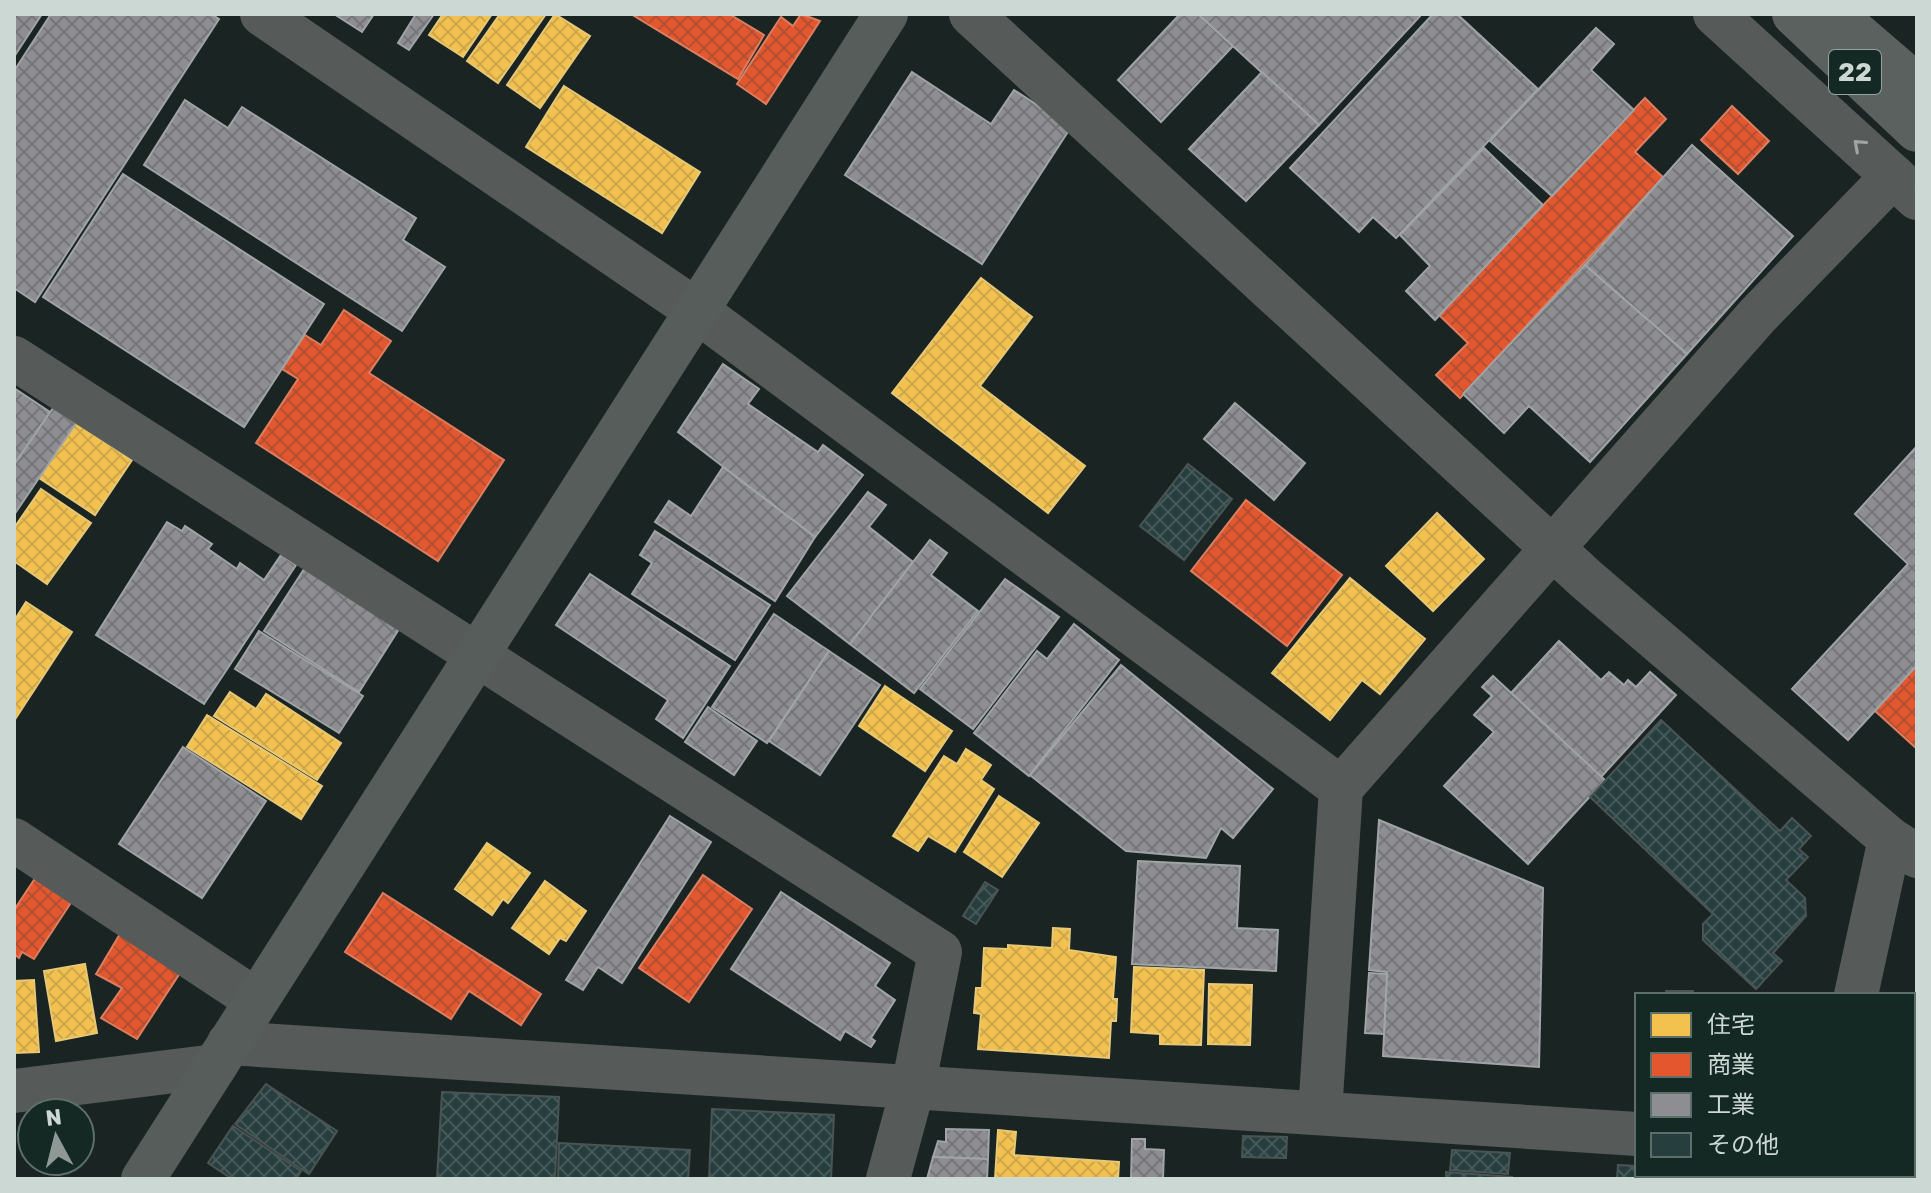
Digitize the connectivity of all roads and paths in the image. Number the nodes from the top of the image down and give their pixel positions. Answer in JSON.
{"nodes":[{"id":1,"x":262,"y":14,"type":"edge"},
{"id":2,"x":886,"y":14,"type":"edge"},
{"id":3,"x":971,"y":14,"type":"edge"},
{"id":4,"x":1715,"y":14,"type":"edge"},
{"id":5,"x":1794,"y":14,"type":"edge"},
{"id":6,"x":1834,"y":14,"type":"edge"},
{"id":7,"x":1917,"y":86,"type":"edge"},
{"id":8,"x":1917,"y":130,"type":"edge"},
{"id":9,"x":1905,"y":187,"type":"edge"},
{"id":10,"x":697,"y":311,"type":"junction"},
{"id":11,"x":14,"y":358,"type":"edge"},
{"id":12,"x":1552,"y":547,"type":"junction"},
{"id":13,"x":476,"y":657,"type":"junction"},
{"id":14,"x":1341,"y":788,"type":"junction"},
{"id":15,"x":14,"y":840,"type":"edge"},
{"id":16,"x":1904,"y":848,"type":"edge"},
{"id":17,"x":1857,"y":993,"type":"edge"},
{"id":18,"x":256,"y":1000,"type":"junction"},
{"id":19,"x":222,"y":1055,"type":"junction"},
{"id":20,"x":913,"y":1087,"type":"junction"},
{"id":21,"x":14,"y":1091,"type":"edge"},
{"id":22,"x":1320,"y":1113,"type":"junction"},
{"id":23,"x":1635,"y":1134,"type":"edge"},
{"id":24,"x":143,"y":1179,"type":"edge"},
{"id":25,"x":888,"y":1179,"type":"edge"}],
"edges":[{"from":1,"to":10,"type":"street"},
{"from":2,"to":10,"type":"street"},
{"from":3,"to":12,"type":"street"},
{"from":9,"to":4,"type":"street","one_way":true},
{"from":5,"to":8,"type":"highway","number":"22"},
{"from":6,"to":7,"type":"highway"},
{"from":9,"to":12,"type":"street"},
{"from":10,"to":13,"type":"street"},
{"from":10,"to":14,"type":"street"},
{"from":11,"to":13,"type":"street"},
{"from":12,"to":14,"type":"street"},
{"from":12,"to":16,"type":"street"},
{"from":13,"to":18,"type":"street"},
{"from":13,"to":20,"type":"street"},
{"from":14,"to":22,"type":"street"},
{"from":15,"to":18,"type":"street"},
{"from":16,"to":17,"type":"street"},
{"from":18,"to":19,"type":"street"},
{"from":19,"to":20,"type":"street"},
{"from":19,"to":21,"type":"street"},
{"from":19,"to":24,"type":"street"},
{"from":20,"to":22,"type":"street"},
{"from":20,"to":25,"type":"street"},
{"from":22,"to":23,"type":"street"}]}
